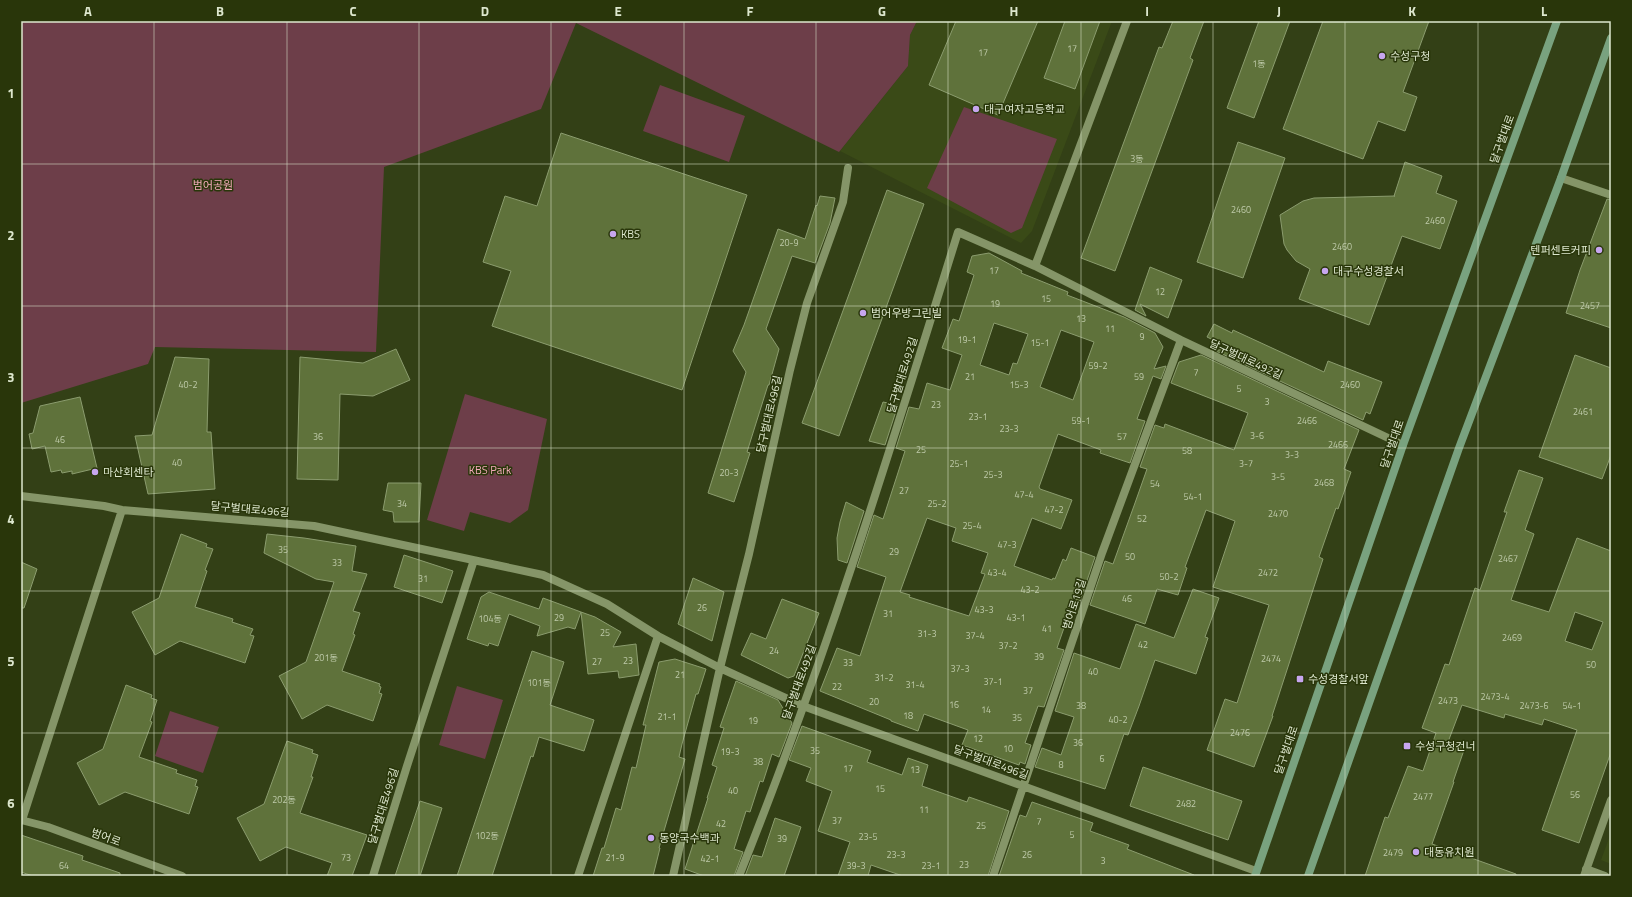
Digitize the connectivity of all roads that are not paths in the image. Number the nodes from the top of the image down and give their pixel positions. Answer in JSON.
{"nodes":[{"id":1,"x":1127,"y":21,"type":"edge"},
{"id":2,"x":1557,"y":21,"type":"edge"},
{"id":3,"x":1611,"y":38,"type":"edge"},
{"id":4,"x":848,"y":168,"type":"dead end"},
{"id":5,"x":1561,"y":178,"type":"junction"},
{"id":6,"x":1611,"y":195,"type":"edge"},
{"id":7,"x":1035,"y":266,"type":"junction"},
{"id":8,"x":1181,"y":340,"type":"junction"},
{"id":9,"x":1403,"y":445,"type":"junction"},
{"id":10,"x":21,"y":496,"type":"edge"},
{"id":11,"x":122,"y":510,"type":"junction"},
{"id":12,"x":474,"y":560,"type":"junction"},
{"id":13,"x":658,"y":636,"type":"junction"},
{"id":14,"x":720,"y":668,"type":"junction"},
{"id":15,"x":803,"y":706,"type":"junction"},
{"id":16,"x":1024,"y":786,"type":"junction"},
{"id":17,"x":1611,"y":800,"type":"edge"},
{"id":18,"x":21,"y":820,"type":"edge"},
{"id":19,"x":164,"y":873,"type":"edge"},
{"id":20,"x":1585,"y":873,"type":"edge"},
{"id":21,"x":1256,"y":874,"type":"edge"},
{"id":22,"x":182,"y":876,"type":"edge"},
{"id":23,"x":373,"y":876,"type":"edge"},
{"id":24,"x":578,"y":876,"type":"edge"},
{"id":25,"x":673,"y":876,"type":"edge"},
{"id":26,"x":739,"y":876,"type":"edge"},
{"id":27,"x":993,"y":876,"type":"edge"},
{"id":28,"x":1308,"y":876,"type":"edge"},
{"id":29,"x":1605,"y":876,"type":"edge"}],
"edges":[{"from":1,"to":7,"type":"street"},
{"from":2,"to":9,"type":"main road","name":"달구벌대로"},
{"from":3,"to":5,"type":"main road"},
{"from":4,"to":14,"type":"street","name":"달구벌대로496길"},
{"from":5,"to":6,"type":"street"},
{"from":5,"to":28,"type":"main road"},
{"from":7,"to":8,"type":"street","name":"달구벌대로492길"},
{"from":7,"to":15,"type":"street","name":"달구벌대로492길"},
{"from":8,"to":9,"type":"street","name":"달구벌대로492길"},
{"from":8,"to":16,"type":"street","name":"범어로19길"},
{"from":9,"to":21,"type":"main road","name":"달구벌대로"},
{"from":10,"to":11,"type":"street","name":"달구벌대로496길"},
{"from":11,"to":12,"type":"street","name":"달구벌대로496길"},
{"from":11,"to":18,"type":"street"},
{"from":12,"to":13,"type":"street","name":"달구벌대로496길"},
{"from":12,"to":23,"type":"street","name":"달구벌대로496길"},
{"from":13,"to":14,"type":"street","name":"달구벌대로496길"},
{"from":13,"to":24,"type":"street"},
{"from":14,"to":15,"type":"street","name":"달구벌대로496길"},
{"from":14,"to":25,"type":"street","name":"달구벌대로496길"},
{"from":15,"to":16,"type":"street","name":"달구벌대로496길"},
{"from":15,"to":26,"type":"street","name":"달구벌대로492길"},
{"from":16,"to":21,"type":"street","name":"달구벌대로496길"},
{"from":16,"to":27,"type":"street","name":"범어로19길"},
{"from":17,"to":20,"type":"street"},
{"from":18,"to":19,"type":"street","name":"범어로"},
{"from":19,"to":22,"type":"street","name":"범어로"},
{"from":20,"to":29,"type":"street"}]}
